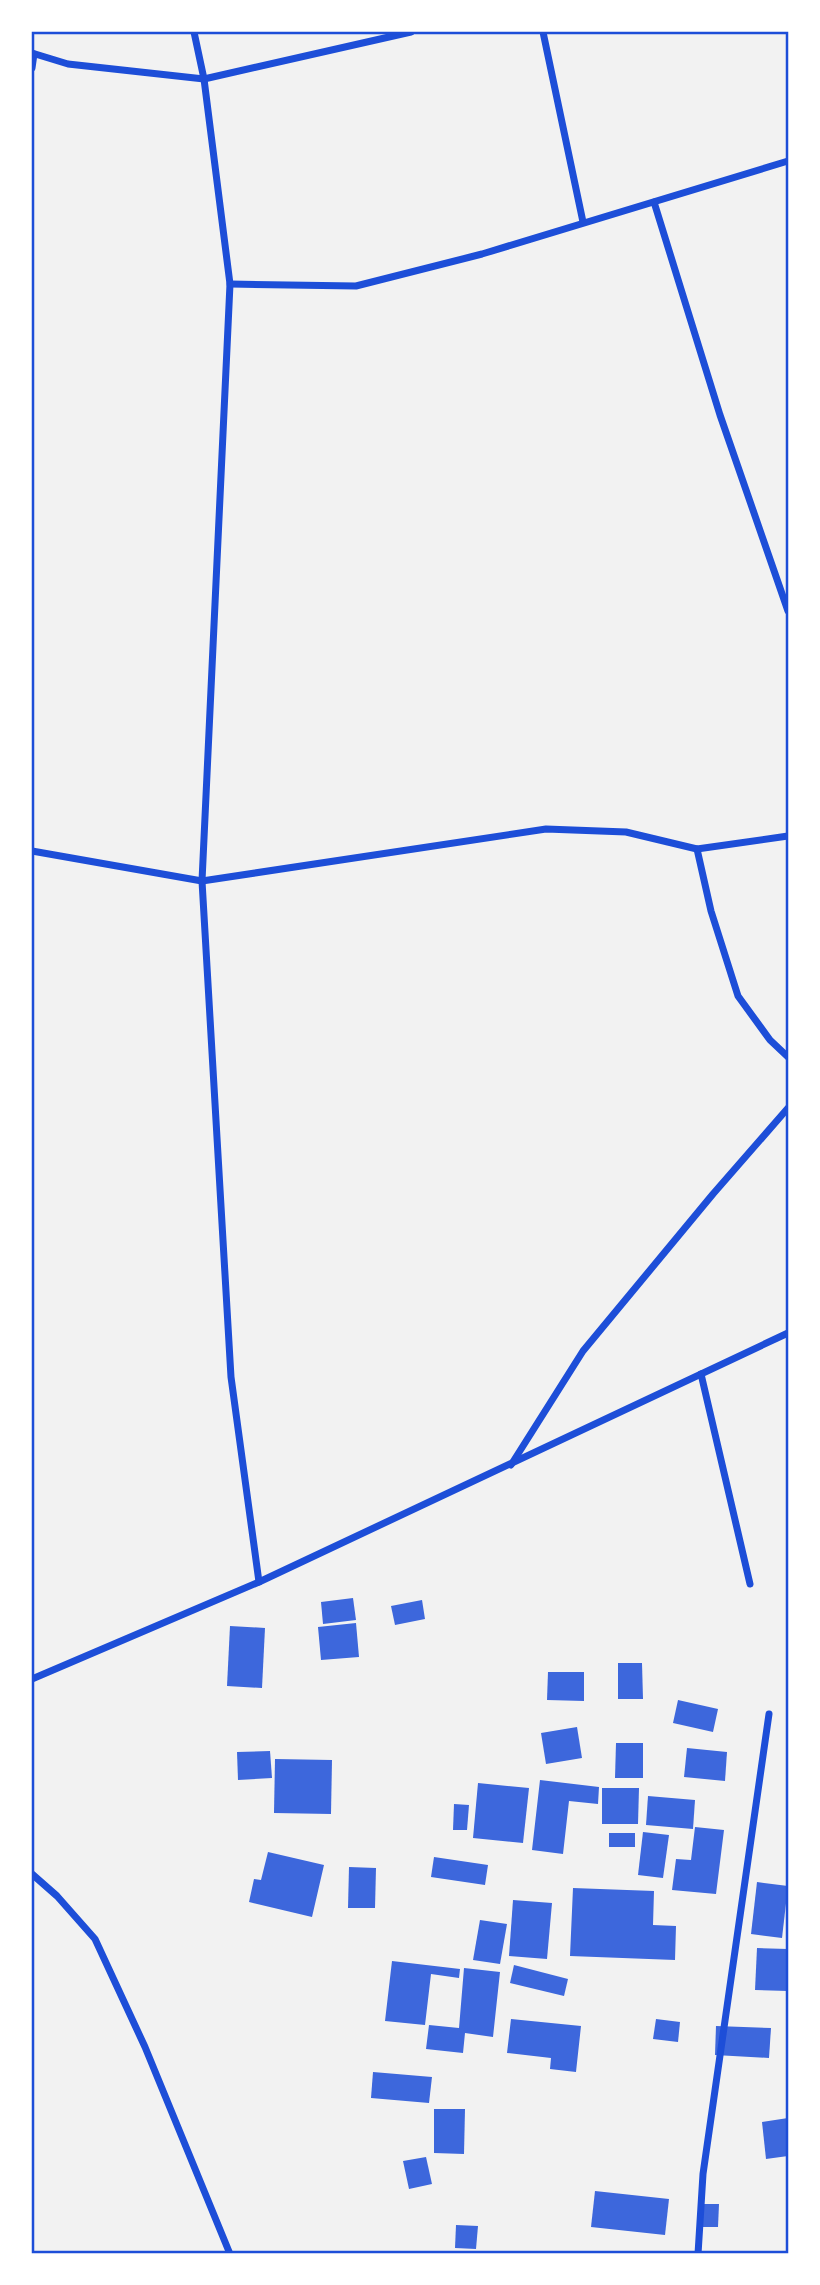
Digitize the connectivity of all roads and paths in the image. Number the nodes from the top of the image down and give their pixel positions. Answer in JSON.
{"nodes":[{"id":1,"x":194,"y":32,"type":"edge"},
{"id":2,"x":411,"y":32,"type":"edge"},
{"id":3,"x":543,"y":32,"type":"edge"},
{"id":4,"x":33,"y":53,"type":"edge"},
{"id":5,"x":32,"y":68,"type":"edge"},
{"id":6,"x":204,"y":79,"type":"junction"},
{"id":7,"x":789,"y":161,"type":"edge"},
{"id":8,"x":654,"y":202,"type":"junction"},
{"id":9,"x":583,"y":222,"type":"junction"},
{"id":10,"x":230,"y":284,"type":"junction"},
{"id":11,"x":789,"y":611,"type":"edge"},
{"id":12,"x":789,"y":836,"type":"edge"},
{"id":13,"x":697,"y":849,"type":"junction"},
{"id":14,"x":32,"y":851,"type":"edge"},
{"id":15,"x":202,"y":881,"type":"junction"},
{"id":16,"x":789,"y":1058,"type":"edge"},
{"id":17,"x":789,"y":1108,"type":"edge"},
{"id":18,"x":789,"y":1333,"type":"edge"},
{"id":19,"x":701,"y":1374,"type":"junction"},
{"id":20,"x":511,"y":1465,"type":"junction"},
{"id":21,"x":259,"y":1582,"type":"junction"},
{"id":22,"x":750,"y":1584,"type":"dead end"},
{"id":23,"x":32,"y":1679,"type":"edge"},
{"id":24,"x":769,"y":1714,"type":"dead end"},
{"id":25,"x":32,"y":1874,"type":"edge"},
{"id":26,"x":230,"y":2253,"type":"edge"},
{"id":27,"x":698,"y":2253,"type":"edge"}],
"edges":[{"from":1,"to":6,"type":"street"},
{"from":2,"to":6,"type":"street"},
{"from":3,"to":9,"type":"street"},
{"from":4,"to":5,"type":"street"},
{"from":4,"to":6,"type":"street"},
{"from":6,"to":10,"type":"street"},
{"from":7,"to":8,"type":"street"},
{"from":8,"to":9,"type":"street"},
{"from":8,"to":11,"type":"street"},
{"from":9,"to":10,"type":"street"},
{"from":10,"to":15,"type":"street"},
{"from":12,"to":13,"type":"street"},
{"from":13,"to":15,"type":"street"},
{"from":13,"to":16,"type":"street"},
{"from":14,"to":15,"type":"street"},
{"from":15,"to":21,"type":"street"},
{"from":17,"to":20,"type":"street"},
{"from":18,"to":19,"type":"street"},
{"from":19,"to":20,"type":"street"},
{"from":19,"to":22,"type":"street"},
{"from":20,"to":21,"type":"street"},
{"from":21,"to":23,"type":"street"},
{"from":24,"to":27,"type":"street"},
{"from":25,"to":26,"type":"street"}]}
